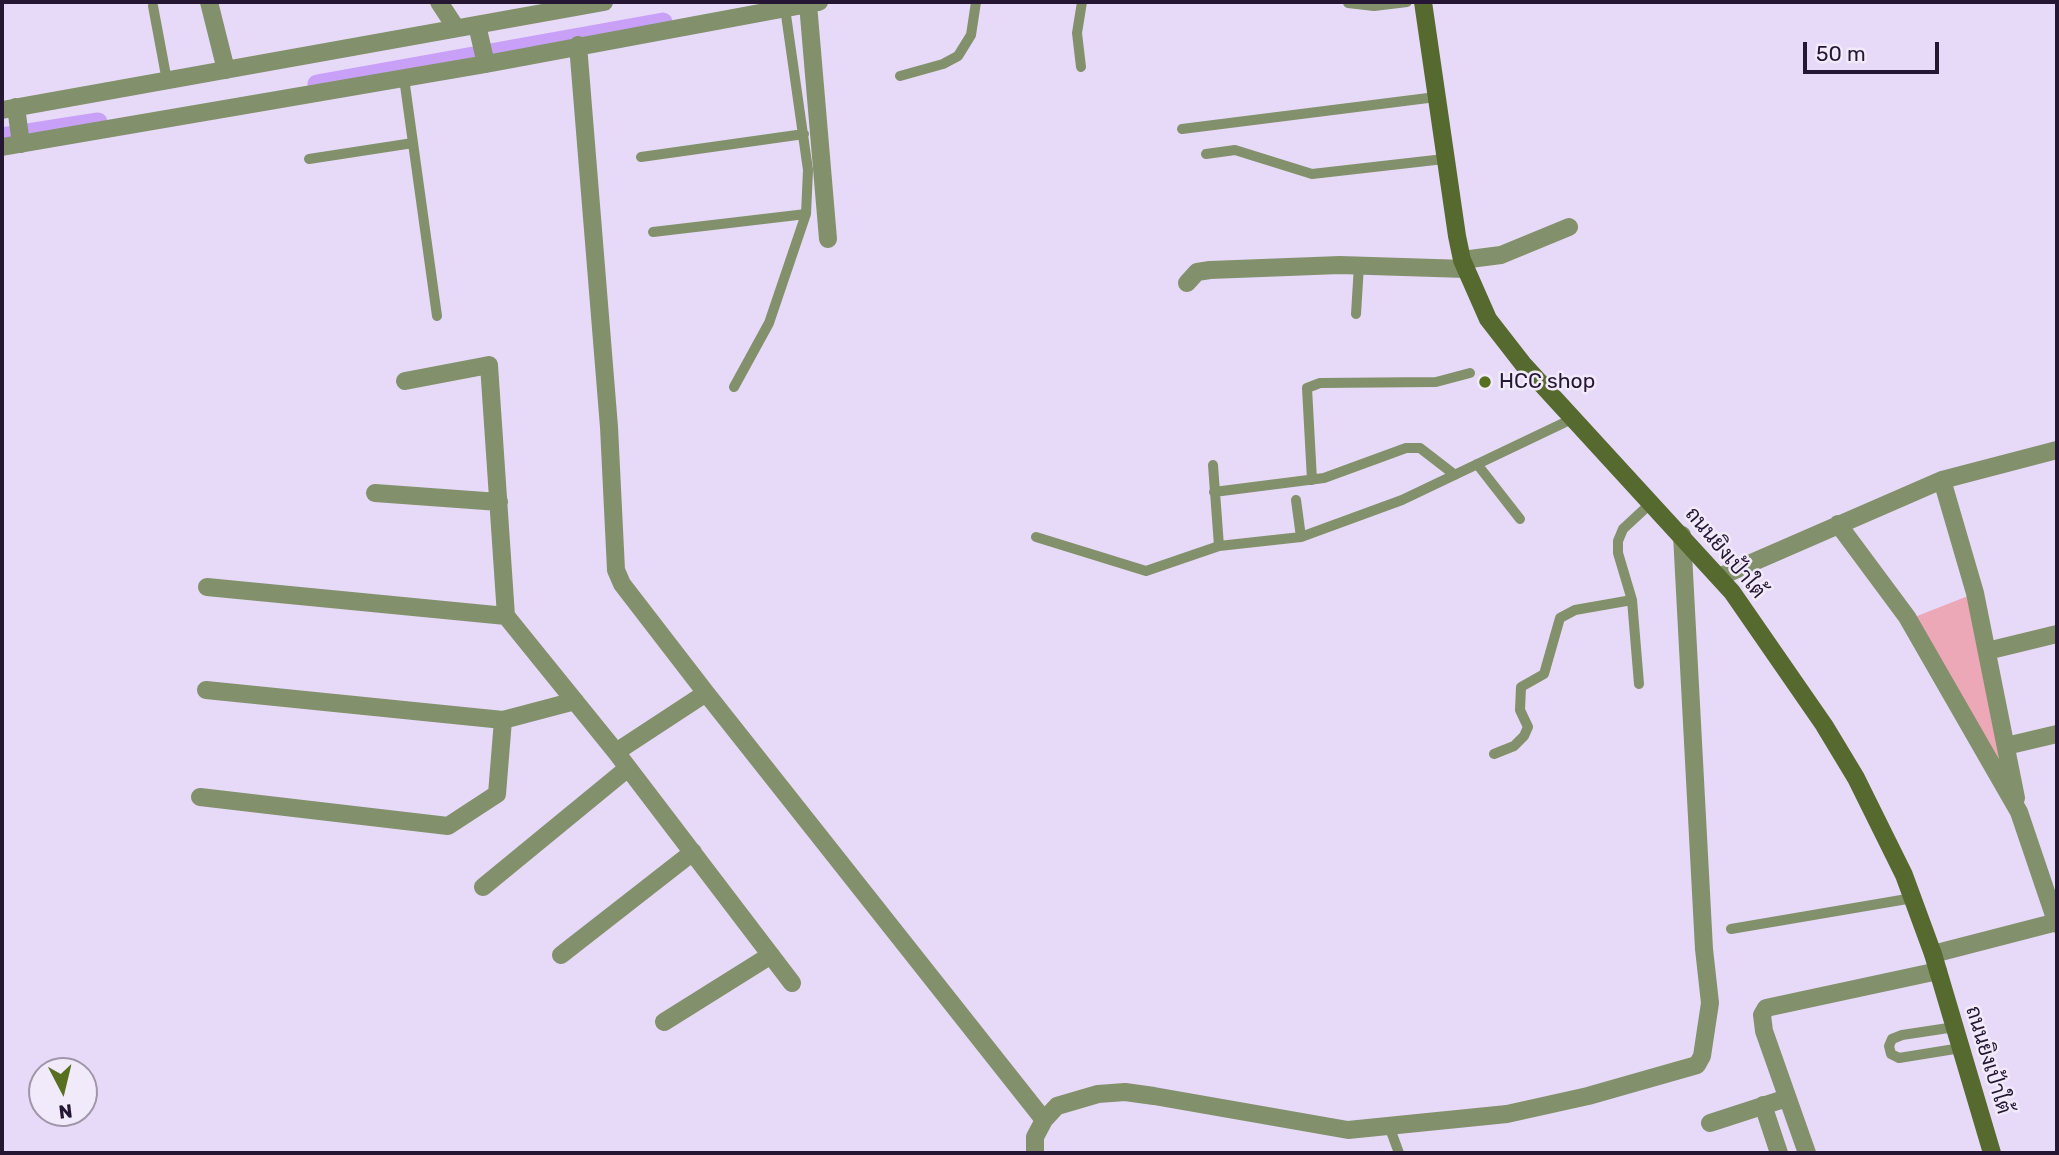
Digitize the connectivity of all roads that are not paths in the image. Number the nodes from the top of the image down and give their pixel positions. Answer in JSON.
{"nodes":[{"id":1,"x":209,"y":2,"type":"edge"},
{"id":2,"x":439,"y":2,"type":"edge"},
{"id":3,"x":604,"y":2,"type":"edge"},
{"id":4,"x":976,"y":2,"type":"edge"},
{"id":5,"x":1082,"y":2,"type":"edge"},
{"id":6,"x":1407,"y":2,"type":"edge"},
{"id":7,"x":1423,"y":2,"type":"edge"},
{"id":8,"x":814,"y":3,"type":"edge"},
{"id":9,"x":1348,"y":3,"type":"edge"},
{"id":10,"x":153,"y":6,"type":"dead end"},
{"id":11,"x":786,"y":8,"type":"junction"},
{"id":12,"x":456,"y":28,"type":"junction"},
{"id":13,"x":478,"y":30,"type":"junction"},
{"id":14,"x":578,"y":46,"type":"junction"},
{"id":15,"x":485,"y":60,"type":"junction"},
{"id":16,"x":1080,"y":67,"type":"dead end"},
{"id":17,"x":226,"y":70,"type":"junction"},
{"id":18,"x":900,"y":76,"type":"dead end"},
{"id":19,"x":404,"y":78,"type":"junction"},
{"id":20,"x":167,"y":80,"type":"junction"},
{"id":21,"x":1436,"y":97,"type":"junction"},
{"id":22,"x":12,"y":112,"type":"edge"},
{"id":23,"x":1182,"y":129,"type":"dead end"},
{"id":24,"x":804,"y":134,"type":"junction"},
{"id":25,"x":20,"y":142,"type":"junction"},
{"id":26,"x":413,"y":143,"type":"junction"},
{"id":27,"x":2,"y":147,"type":"edge"},
{"id":28,"x":1206,"y":154,"type":"dead end"},
{"id":29,"x":641,"y":157,"type":"dead end"},
{"id":30,"x":309,"y":159,"type":"dead end"},
{"id":31,"x":1444,"y":159,"type":"junction"},
{"id":32,"x":806,"y":214,"type":"junction"},
{"id":33,"x":1569,"y":228,"type":"dead end"},
{"id":34,"x":653,"y":232,"type":"dead end"},
{"id":35,"x":828,"y":239,"type":"dead end"},
{"id":36,"x":1359,"y":265,"type":"junction"},
{"id":37,"x":1464,"y":265,"type":"junction"},
{"id":38,"x":1187,"y":283,"type":"dead end"},
{"id":39,"x":1356,"y":314,"type":"dead end"},
{"id":40,"x":437,"y":316,"type":"dead end"},
{"id":41,"x":1470,"y":373,"type":"dead end"},
{"id":42,"x":405,"y":381,"type":"dead end"},
{"id":43,"x":734,"y":387,"type":"dead end"},
{"id":44,"x":1574,"y":418,"type":"junction"},
{"id":45,"x":2057,"y":450,"type":"edge"},
{"id":46,"x":1478,"y":464,"type":"junction"},
{"id":47,"x":1213,"y":465,"type":"dead end"},
{"id":48,"x":1455,"y":475,"type":"junction"},
{"id":49,"x":1312,"y":480,"type":"junction"},
{"id":50,"x":1942,"y":480,"type":"junction"},
{"id":51,"x":1214,"y":492,"type":"junction"},
{"id":52,"x":375,"y":493,"type":"dead end"},
{"id":53,"x":1296,"y":500,"type":"dead end"},
{"id":54,"x":499,"y":502,"type":"junction"},
{"id":55,"x":1651,"y":503,"type":"junction"},
{"id":56,"x":1520,"y":519,"type":"dead end"},
{"id":57,"x":1838,"y":524,"type":"junction"},
{"id":58,"x":1682,"y":535,"type":"junction"},
{"id":59,"x":1035,"y":537,"type":"dead end"},
{"id":60,"x":1301,"y":537,"type":"junction"},
{"id":61,"x":1219,"y":546,"type":"junction"},
{"id":62,"x":1719,"y":577,"type":"junction"},
{"id":63,"x":207,"y":587,"type":"dead end"},
{"id":64,"x":1632,"y":600,"type":"junction"},
{"id":65,"x":506,"y":616,"type":"junction"},
{"id":66,"x":2057,"y":634,"type":"edge"},
{"id":67,"x":1987,"y":651,"type":"junction"},
{"id":68,"x":1639,"y":684,"type":"dead end"},
{"id":69,"x":206,"y":690,"type":"dead end"},
{"id":70,"x":706,"y":693,"type":"junction"},
{"id":71,"x":575,"y":701,"type":"junction"},
{"id":72,"x":503,"y":720,"type":"junction"},
{"id":73,"x":2057,"y":734,"type":"edge"},
{"id":74,"x":2006,"y":746,"type":"junction"},
{"id":75,"x":616,"y":752,"type":"junction"},
{"id":76,"x":1494,"y":754,"type":"dead end"},
{"id":77,"x":628,"y":768,"type":"junction"},
{"id":78,"x":201,"y":796,"type":"dead end"},
{"id":79,"x":2019,"y":812,"type":"junction"},
{"id":80,"x":693,"y":852,"type":"junction"},
{"id":81,"x":483,"y":887,"type":"dead end"},
{"id":82,"x":1913,"y":898,"type":"junction"},
{"id":83,"x":2057,"y":923,"type":"edge"},
{"id":84,"x":1731,"y":929,"type":"dead end"},
{"id":85,"x":561,"y":955,"type":"dead end"},
{"id":86,"x":771,"y":956,"type":"junction"},
{"id":87,"x":1935,"y":963,"type":"junction"},
{"id":88,"x":792,"y":983,"type":"dead end"},
{"id":89,"x":664,"y":1022,"type":"dead end"},
{"id":90,"x":1955,"y":1027,"type":"junction"},
{"id":91,"x":1961,"y":1048,"type":"junction"},
{"id":92,"x":1787,"y":1098,"type":"junction"},
{"id":93,"x":1763,"y":1105,"type":"junction"},
{"id":94,"x":1044,"y":1120,"type":"junction"},
{"id":95,"x":1710,"y":1123,"type":"dead end"},
{"id":96,"x":1389,"y":1126,"type":"junction"},
{"id":97,"x":1035,"y":1153,"type":"edge"},
{"id":98,"x":1399,"y":1153,"type":"edge"},
{"id":99,"x":1779,"y":1153,"type":"edge"},
{"id":100,"x":1807,"y":1153,"type":"edge"},
{"id":101,"x":1992,"y":1153,"type":"edge"}],
"edges":[{"from":1,"to":17,"type":"street"},
{"from":2,"to":12,"type":"street"},
{"from":3,"to":13,"type":"street"},
{"from":4,"to":18,"type":"lane"},
{"from":5,"to":16,"type":"lane"},
{"from":6,"to":9,"type":"lane"},
{"from":7,"to":21,"type":"main road","name":"ถนนยิงเป้าใต้"},
{"from":8,"to":11,"type":"street"},
{"from":8,"to":35,"type":"street"},
{"from":10,"to":20,"type":"lane"},
{"from":11,"to":14,"type":"street"},
{"from":11,"to":24,"type":"lane"},
{"from":12,"to":13,"type":"street"},
{"from":12,"to":17,"type":"street"},
{"from":13,"to":15,"type":"street"},
{"from":14,"to":15,"type":"street"},
{"from":14,"to":70,"type":"street"},
{"from":15,"to":19,"type":"street"},
{"from":17,"to":20,"type":"street"},
{"from":19,"to":25,"type":"street"},
{"from":19,"to":26,"type":"lane"},
{"from":20,"to":22,"type":"street"},
{"from":21,"to":23,"type":"lane"},
{"from":21,"to":31,"type":"main road","name":"ถนนยิงเป้าใต้"},
{"from":22,"to":25,"type":"street"},
{"from":24,"to":29,"type":"lane"},
{"from":24,"to":32,"type":"lane"},
{"from":25,"to":27,"type":"street"},
{"from":26,"to":30,"type":"lane"},
{"from":26,"to":40,"type":"lane"},
{"from":28,"to":31,"type":"lane"},
{"from":31,"to":37,"type":"main road","name":"ถนนยิงเป้าใต้"},
{"from":32,"to":34,"type":"lane"},
{"from":32,"to":43,"type":"lane"},
{"from":33,"to":37,"type":"street"},
{"from":36,"to":37,"type":"street"},
{"from":36,"to":38,"type":"street"},
{"from":36,"to":39,"type":"lane"},
{"from":37,"to":44,"type":"main road","name":"ถนนยิงเป้าใต้"},
{"from":41,"to":49,"type":"lane"},
{"from":42,"to":54,"type":"street"},
{"from":44,"to":46,"type":"lane"},
{"from":44,"to":55,"type":"main road","name":"ถนนยิงเป้าใต้"},
{"from":45,"to":50,"type":"street"},
{"from":46,"to":48,"type":"lane"},
{"from":46,"to":56,"type":"lane"},
{"from":47,"to":51,"type":"lane"},
{"from":48,"to":49,"type":"lane"},
{"from":48,"to":60,"type":"lane"},
{"from":49,"to":51,"type":"lane"},
{"from":50,"to":57,"type":"street"},
{"from":50,"to":67,"type":"street"},
{"from":51,"to":61,"type":"lane"},
{"from":52,"to":54,"type":"street"},
{"from":53,"to":60,"type":"lane"},
{"from":54,"to":65,"type":"street"},
{"from":55,"to":58,"type":"main road","name":"ถนนยิงเป้าใต้"},
{"from":55,"to":64,"type":"lane"},
{"from":57,"to":62,"type":"street"},
{"from":57,"to":79,"type":"street"},
{"from":58,"to":62,"type":"main road","name":"ถนนยิงเป้าใต้"},
{"from":58,"to":96,"type":"street"},
{"from":59,"to":61,"type":"lane"},
{"from":60,"to":61,"type":"lane"},
{"from":62,"to":82,"type":"main road","name":"ถนนยิงเป้าใต้"},
{"from":63,"to":65,"type":"street"},
{"from":64,"to":68,"type":"lane"},
{"from":64,"to":76,"type":"lane"},
{"from":65,"to":71,"type":"street"},
{"from":66,"to":67,"type":"street"},
{"from":67,"to":74,"type":"street"},
{"from":69,"to":72,"type":"street"},
{"from":70,"to":75,"type":"street"},
{"from":70,"to":94,"type":"street"},
{"from":71,"to":72,"type":"street"},
{"from":71,"to":75,"type":"street"},
{"from":72,"to":78,"type":"street"},
{"from":73,"to":74,"type":"street"},
{"from":74,"to":79,"type":"street"},
{"from":75,"to":77,"type":"street"},
{"from":77,"to":80,"type":"street"},
{"from":77,"to":81,"type":"street"},
{"from":79,"to":83,"type":"street"},
{"from":80,"to":85,"type":"street"},
{"from":80,"to":86,"type":"street"},
{"from":82,"to":84,"type":"lane"},
{"from":82,"to":87,"type":"main road","name":"ถนนยิงเป้าใต้"},
{"from":83,"to":87,"type":"street"},
{"from":86,"to":88,"type":"street"},
{"from":86,"to":89,"type":"street"},
{"from":87,"to":90,"type":"main road","name":"ถนนยิงเป้าใต้"},
{"from":87,"to":92,"type":"street"},
{"from":90,"to":91,"type":"main road","name":"ถนนยิงเป้าใต้"},
{"from":90,"to":91,"type":"lane"},
{"from":91,"to":101,"type":"main road","name":"ถนนยิงเป้าใต้"},
{"from":92,"to":93,"type":"street"},
{"from":92,"to":100,"type":"street"},
{"from":93,"to":95,"type":"street"},
{"from":93,"to":99,"type":"street"},
{"from":94,"to":96,"type":"street"},
{"from":94,"to":97,"type":"street"},
{"from":96,"to":98,"type":"lane"}]}
